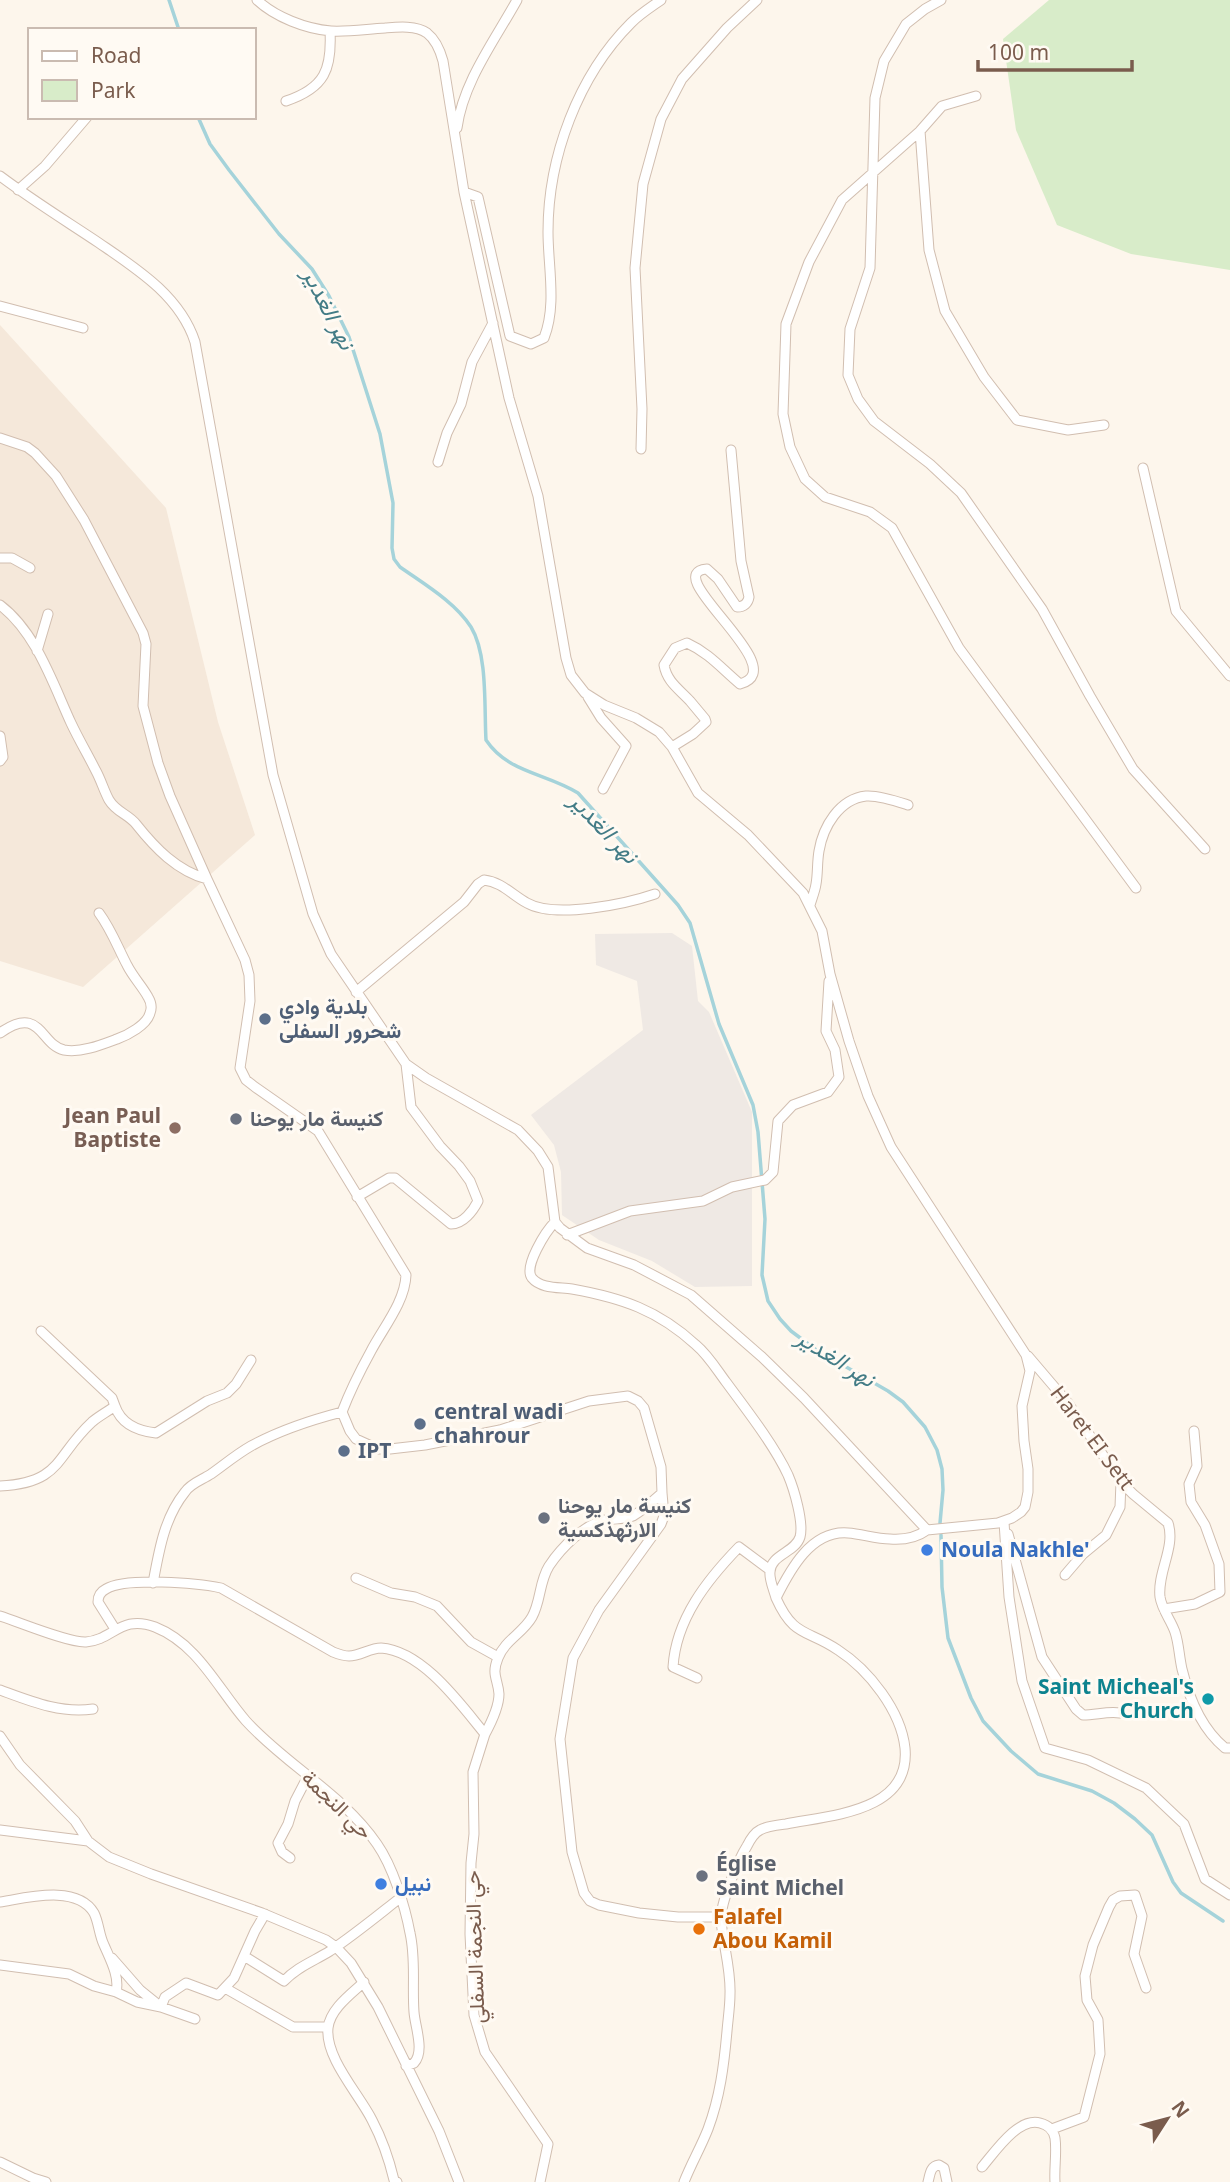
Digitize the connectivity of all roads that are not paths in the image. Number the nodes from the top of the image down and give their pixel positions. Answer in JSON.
{"nodes":[{"id":1,"x":257,"y":0,"type":"edge"},
{"id":2,"x":517,"y":0,"type":"edge"},
{"id":3,"x":661,"y":0,"type":"edge"},
{"id":4,"x":757,"y":0,"type":"edge"},
{"id":5,"x":941,"y":0,"type":"edge"},
{"id":6,"x":330,"y":31,"type":"junction"},
{"id":7,"x":976,"y":96,"type":"dead end"},
{"id":8,"x":286,"y":101,"type":"dead end"},
{"id":9,"x":85,"y":119,"type":"edge"},
{"id":10,"x":920,"y":131,"type":"junction"},
{"id":11,"x":456,"y":140,"type":"junction"},
{"id":12,"x":874,"y":172,"type":"junction"},
{"id":13,"x":0,"y":176,"type":"edge"},
{"id":14,"x":18,"y":190,"type":"junction"},
{"id":15,"x":464,"y":192,"type":"junction"},
{"id":16,"x":0,"y":306,"type":"edge"},
{"id":17,"x":493,"y":323,"type":"junction"},
{"id":18,"x":83,"y":328,"type":"dead end"},
{"id":19,"x":1104,"y":425,"type":"dead end"},
{"id":20,"x":0,"y":438,"type":"edge"},
{"id":21,"x":641,"y":449,"type":"dead end"},
{"id":22,"x":730,"y":450,"type":"dead end"},
{"id":23,"x":438,"y":462,"type":"dead end"},
{"id":24,"x":1143,"y":468,"type":"dead end"},
{"id":25,"x":0,"y":558,"type":"edge"},
{"id":26,"x":30,"y":568,"type":"dead end"},
{"id":27,"x":0,"y":605,"type":"edge"},
{"id":28,"x":48,"y":614,"type":"dead end"},
{"id":29,"x":37,"y":651,"type":"junction"},
{"id":30,"x":1230,"y":676,"type":"edge"},
{"id":31,"x":586,"y":693,"type":"junction"},
{"id":32,"x":0,"y":736,"type":"edge"},
{"id":33,"x":672,"y":747,"type":"junction"},
{"id":34,"x":0,"y":761,"type":"edge"},
{"id":35,"x":603,"y":789,"type":"dead end"},
{"id":36,"x":908,"y":805,"type":"dead end"},
{"id":37,"x":1205,"y":849,"type":"dead end"},
{"id":38,"x":207,"y":879,"type":"junction"},
{"id":39,"x":1136,"y":888,"type":"dead end"},
{"id":40,"x":655,"y":894,"type":"dead end"},
{"id":41,"x":810,"y":905,"type":"junction"},
{"id":42,"x":99,"y":913,"type":"dead end"},
{"id":43,"x":830,"y":974,"type":"junction"},
{"id":44,"x":356,"y":992,"type":"junction"},
{"id":45,"x":0,"y":1033,"type":"edge"},
{"id":46,"x":406,"y":1064,"type":"junction"},
{"id":47,"x":357,"y":1197,"type":"junction"},
{"id":48,"x":555,"y":1222,"type":"junction"},
{"id":49,"x":567,"y":1235,"type":"junction"},
{"id":50,"x":41,"y":1331,"type":"dead end"},
{"id":51,"x":1026,"y":1355,"type":"junction"},
{"id":52,"x":251,"y":1360,"type":"dead end"},
{"id":53,"x":115,"y":1406,"type":"junction"},
{"id":54,"x":342,"y":1412,"type":"junction"},
{"id":55,"x":1194,"y":1431,"type":"dead end"},
{"id":56,"x":1121,"y":1482,"type":"junction"},
{"id":57,"x":0,"y":1486,"type":"edge"},
{"id":58,"x":662,"y":1493,"type":"junction"},
{"id":59,"x":1004,"y":1526,"type":"junction"},
{"id":60,"x":927,"y":1530,"type":"junction"},
{"id":61,"x":770,"y":1570,"type":"junction"},
{"id":62,"x":1065,"y":1575,"type":"dead end"},
{"id":63,"x":356,"y":1578,"type":"dead end"},
{"id":64,"x":153,"y":1583,"type":"junction"},
{"id":65,"x":776,"y":1598,"type":"junction"},
{"id":66,"x":1164,"y":1609,"type":"junction"},
{"id":67,"x":0,"y":1616,"type":"edge"},
{"id":68,"x":114,"y":1629,"type":"junction"},
{"id":69,"x":498,"y":1657,"type":"junction"},
{"id":70,"x":697,"y":1678,"type":"dead end"},
{"id":71,"x":0,"y":1690,"type":"edge"},
{"id":72,"x":93,"y":1709,"type":"dead end"},
{"id":73,"x":1120,"y":1713,"type":"dead end"},
{"id":74,"x":485,"y":1734,"type":"junction"},
{"id":75,"x":0,"y":1735,"type":"edge"},
{"id":76,"x":1230,"y":1748,"type":"edge"},
{"id":77,"x":308,"y":1776,"type":"junction"},
{"id":78,"x":0,"y":1830,"type":"edge"},
{"id":79,"x":88,"y":1842,"type":"junction"},
{"id":80,"x":290,"y":1858,"type":"dead end"},
{"id":81,"x":1230,"y":1895,"type":"edge"},
{"id":82,"x":400,"y":1898,"type":"junction"},
{"id":83,"x":0,"y":1902,"type":"edge"},
{"id":84,"x":265,"y":1914,"type":"junction"},
{"id":85,"x":721,"y":1917,"type":"junction"},
{"id":86,"x":336,"y":1947,"type":"junction"},
{"id":87,"x":107,"y":1951,"type":"junction"},
{"id":88,"x":244,"y":1956,"type":"junction"},
{"id":89,"x":0,"y":1965,"type":"edge"},
{"id":90,"x":364,"y":1982,"type":"junction"},
{"id":91,"x":225,"y":1988,"type":"junction"},
{"id":92,"x":1146,"y":1988,"type":"dead end"},
{"id":93,"x":117,"y":1992,"type":"junction"},
{"id":94,"x":160,"y":2007,"type":"junction"},
{"id":95,"x":195,"y":2019,"type":"dead end"},
{"id":96,"x":328,"y":2027,"type":"junction"},
{"id":97,"x":406,"y":2066,"type":"junction"},
{"id":98,"x":1052,"y":2129,"type":"junction"},
{"id":99,"x":0,"y":2162,"type":"edge"},
{"id":100,"x":982,"y":2167,"type":"dead end"},
{"id":101,"x":43,"y":2182,"type":"edge"},
{"id":102,"x":397,"y":2182,"type":"edge"},
{"id":103,"x":459,"y":2182,"type":"edge"},
{"id":104,"x":540,"y":2182,"type":"edge"},
{"id":105,"x":684,"y":2182,"type":"edge"},
{"id":106,"x":928,"y":2182,"type":"edge"},
{"id":107,"x":947,"y":2182,"type":"edge"},
{"id":108,"x":1055,"y":2182,"type":"edge"}],
"edges":[{"from":1,"to":6,"type":"street"},
{"from":2,"to":11,"type":"street"},
{"from":3,"to":15,"type":"street"},
{"from":4,"to":21,"type":"street"},
{"from":5,"to":12,"type":"street"},
{"from":6,"to":8,"type":"street"},
{"from":6,"to":11,"type":"street"},
{"from":7,"to":10,"type":"street"},
{"from":9,"to":14,"type":"street"},
{"from":10,"to":12,"type":"street"},
{"from":10,"to":19,"type":"street"},
{"from":11,"to":15,"type":"street"},
{"from":12,"to":37,"type":"street"},
{"from":12,"to":39,"type":"street"},
{"from":13,"to":14,"type":"street"},
{"from":14,"to":44,"type":"street"},
{"from":15,"to":17,"type":"street"},
{"from":16,"to":18,"type":"street"},
{"from":17,"to":23,"type":"street"},
{"from":17,"to":31,"type":"street"},
{"from":20,"to":38,"type":"street"},
{"from":22,"to":33,"type":"street"},
{"from":24,"to":30,"type":"street"},
{"from":25,"to":26,"type":"street"},
{"from":27,"to":29,"type":"street"},
{"from":28,"to":29,"type":"street"},
{"from":29,"to":38,"type":"street"},
{"from":31,"to":33,"type":"street"},
{"from":31,"to":35,"type":"street"},
{"from":32,"to":34,"type":"street"},
{"from":33,"to":41,"type":"street"},
{"from":36,"to":41,"type":"street"},
{"from":38,"to":47,"type":"street"},
{"from":40,"to":44,"type":"street"},
{"from":41,"to":43,"type":"street"},
{"from":42,"to":45,"type":"street"},
{"from":43,"to":49,"type":"street"},
{"from":43,"to":51,"type":"street","name":"Haret EI Sett"},
{"from":44,"to":46,"type":"street"},
{"from":46,"to":47,"type":"street"},
{"from":46,"to":48,"type":"street"},
{"from":47,"to":54,"type":"street"},
{"from":48,"to":49,"type":"street"},
{"from":48,"to":61,"type":"street"},
{"from":49,"to":60,"type":"street"},
{"from":50,"to":53,"type":"street"},
{"from":51,"to":56,"type":"street","name":"Haret EI Sett"},
{"from":51,"to":59,"type":"street"},
{"from":52,"to":53,"type":"street"},
{"from":53,"to":57,"type":"street"},
{"from":54,"to":58,"type":"street"},
{"from":54,"to":64,"type":"street"},
{"from":55,"to":66,"type":"street"},
{"from":56,"to":62,"type":"street"},
{"from":56,"to":66,"type":"street","name":"Haret EI Sett"},
{"from":58,"to":69,"type":"street"},
{"from":58,"to":85,"type":"street"},
{"from":59,"to":60,"type":"street"},
{"from":59,"to":73,"type":"street"},
{"from":59,"to":81,"type":"street"},
{"from":60,"to":65,"type":"street"},
{"from":61,"to":65,"type":"street"},
{"from":61,"to":70,"type":"street"},
{"from":63,"to":69,"type":"street"},
{"from":64,"to":68,"type":"street"},
{"from":64,"to":74,"type":"street"},
{"from":65,"to":85,"type":"street"},
{"from":66,"to":76,"type":"street"},
{"from":67,"to":68,"type":"street","name":"حي النجمة"},
{"from":68,"to":77,"type":"street","name":"حي النجمة"},
{"from":69,"to":74,"type":"street","name":"حي النجمة السفلي"},
{"from":71,"to":72,"type":"street"},
{"from":74,"to":104,"type":"street","name":"حي النجمة السفلي"},
{"from":75,"to":79,"type":"street"},
{"from":77,"to":80,"type":"street"},
{"from":77,"to":82,"type":"street","name":"حي النجمة"},
{"from":78,"to":79,"type":"street"},
{"from":79,"to":84,"type":"street"},
{"from":82,"to":86,"type":"street"},
{"from":82,"to":97,"type":"street","name":"حي النجمة"},
{"from":83,"to":87,"type":"street"},
{"from":84,"to":86,"type":"street"},
{"from":84,"to":88,"type":"street"},
{"from":85,"to":105,"type":"street"},
{"from":86,"to":88,"type":"street"},
{"from":86,"to":90,"type":"street"},
{"from":87,"to":93,"type":"street"},
{"from":87,"to":94,"type":"street"},
{"from":88,"to":91,"type":"street"},
{"from":89,"to":93,"type":"street"},
{"from":90,"to":96,"type":"street"},
{"from":90,"to":97,"type":"street"},
{"from":91,"to":94,"type":"street"},
{"from":91,"to":96,"type":"street"},
{"from":92,"to":98,"type":"street"},
{"from":93,"to":94,"type":"street"},
{"from":94,"to":95,"type":"street"},
{"from":96,"to":102,"type":"street"},
{"from":97,"to":103,"type":"street"},
{"from":98,"to":100,"type":"street"},
{"from":98,"to":108,"type":"street"},
{"from":99,"to":101,"type":"street"},
{"from":106,"to":107,"type":"street"}]}
